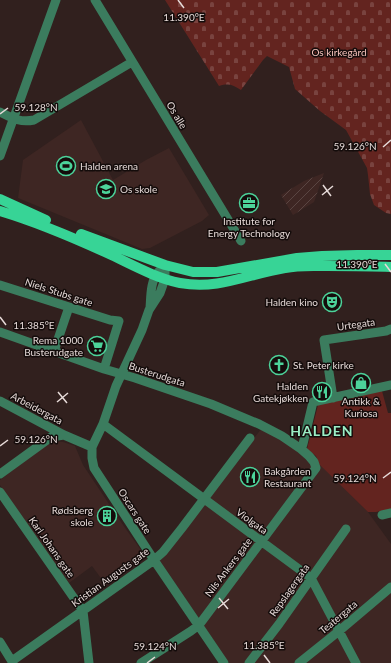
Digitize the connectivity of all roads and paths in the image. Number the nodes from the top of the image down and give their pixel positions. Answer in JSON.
{"nodes":[{"id":1,"x":56,"y":0,"type":"edge"},
{"id":2,"x":95,"y":0,"type":"edge"},
{"id":3,"x":132,"y":62,"type":"junction"},
{"id":4,"x":0,"y":112,"type":"edge"},
{"id":5,"x":14,"y":119,"type":"junction"},
{"id":6,"x":0,"y":156,"type":"edge"},
{"id":7,"x":0,"y":199,"type":"edge"},
{"id":8,"x":0,"y":211,"type":"edge"},
{"id":9,"x":241,"y":241,"type":"dead end"},
{"id":10,"x":391,"y":255,"type":"edge"},
{"id":11,"x":165,"y":266,"type":"junction"},
{"id":12,"x":391,"y":267,"type":"edge"},
{"id":13,"x":160,"y":277,"type":"junction"},
{"id":14,"x":0,"y":285,"type":"edge"},
{"id":15,"x":69,"y":307,"type":"junction"},
{"id":16,"x":391,"y":329,"type":"edge"},
{"id":17,"x":0,"y":332,"type":"edge"},
{"id":18,"x":54,"y":351,"type":"junction"},
{"id":19,"x":104,"y":369,"type":"junction"},
{"id":20,"x":122,"y":374,"type":"junction"},
{"id":21,"x":391,"y":385,"type":"edge"},
{"id":22,"x":333,"y":398,"type":"junction"},
{"id":23,"x":0,"y":401,"type":"edge"},
{"id":24,"x":103,"y":424,"type":"junction"},
{"id":25,"x":64,"y":435,"type":"junction"},
{"id":26,"x":250,"y":438,"type":"dead end"},
{"id":27,"x":92,"y":447,"type":"junction"},
{"id":28,"x":301,"y":449,"type":"junction"},
{"id":29,"x":316,"y":468,"type":"joint"},
{"id":30,"x":0,"y":474,"type":"edge"},
{"id":31,"x":0,"y":492,"type":"edge"},
{"id":32,"x":204,"y":499,"type":"junction"},
{"id":33,"x":346,"y":529,"type":"dead end"},
{"id":34,"x":262,"y":541,"type":"junction"},
{"id":35,"x":154,"y":560,"type":"junction"},
{"id":36,"x":311,"y":578,"type":"junction"},
{"id":37,"x":389,"y":588,"type":"edge"},
{"id":38,"x":83,"y":611,"type":"junction"},
{"id":39,"x":199,"y":625,"type":"junction"},
{"id":40,"x":339,"y":631,"type":"junction"},
{"id":41,"x":0,"y":642,"type":"edge"},
{"id":42,"x":12,"y":662,"type":"edge"},
{"id":43,"x":89,"y":663,"type":"edge"},
{"id":44,"x":141,"y":663,"type":"edge"},
{"id":45,"x":224,"y":663,"type":"edge"},
{"id":46,"x":249,"y":663,"type":"edge"},
{"id":47,"x":299,"y":663,"type":"edge"},
{"id":48,"x":356,"y":663,"type":"edge"}],
"edges":[{"from":1,"to":5,"type":"street"},
{"from":2,"to":3,"type":"street","name":"Os alle"},
{"from":3,"to":5,"type":"street"},
{"from":3,"to":9,"type":"street","name":"Os alle"},
{"from":4,"to":5,"type":"street"},
{"from":5,"to":6,"type":"street"},
{"from":7,"to":11,"type":"main road"},
{"from":8,"to":13,"type":"main road"},
{"from":10,"to":11,"type":"main road"},
{"from":11,"to":13,"type":"street"},
{"from":12,"to":13,"type":"main road"},
{"from":13,"to":20,"type":"street"},
{"from":14,"to":15,"type":"street","name":"Niels Stubs gate"},
{"from":15,"to":18,"type":"street"},
{"from":15,"to":19,"type":"street","name":"Niels Stubs gate"},
{"from":16,"to":22,"type":"street","name":"Urtegata"},
{"from":17,"to":18,"type":"street","name":"Busterudgata"},
{"from":18,"to":19,"type":"street","name":"Busterudgata"},
{"from":19,"to":20,"type":"street","name":"Busterudgata"},
{"from":20,"to":24,"type":"street"},
{"from":20,"to":28,"type":"street","name":"Busterudgata"},
{"from":21,"to":22,"type":"street"},
{"from":22,"to":28,"type":"street"},
{"from":23,"to":25,"type":"street","name":"Arbeidergata"},
{"from":24,"to":27,"type":"street"},
{"from":24,"to":32,"type":"street","name":"Violgata"},
{"from":25,"to":27,"type":"street","name":"Arbeidergata"},
{"from":25,"to":30,"type":"street"},
{"from":26,"to":32,"type":"street","name":"Kristian Augusts gate"},
{"from":27,"to":35,"type":"street","name":"Oscars gate"},
{"from":28,"to":29,"type":"street","name":"Busterudgata"},
{"from":29,"to":34,"type":"street","name":"Nils Ankers gate"},
{"from":31,"to":38,"type":"street","name":"Karl Johans gate"},
{"from":32,"to":34,"type":"street","name":"Violgata"},
{"from":32,"to":35,"type":"street","name":"Kristian Augusts gate"},
{"from":33,"to":36,"type":"street","name":"Repslagergata"},
{"from":34,"to":36,"type":"street","name":"Violgata"},
{"from":34,"to":39,"type":"street","name":"Nils Ankers gate"},
{"from":35,"to":38,"type":"street","name":"Kristian Augusts gate"},
{"from":35,"to":39,"type":"street","name":"Oscars gate"},
{"from":36,"to":40,"type":"street","name":"Violgata"},
{"from":36,"to":46,"type":"street","name":"Repslagergata"},
{"from":37,"to":40,"type":"street","name":"Teatergata"},
{"from":38,"to":42,"type":"street","name":"Kristian Augusts gate"},
{"from":38,"to":43,"type":"street","name":"Karl Johans gate"},
{"from":39,"to":44,"type":"street","name":"Nils Ankers gate"},
{"from":39,"to":45,"type":"street","name":"Oscars gate"},
{"from":40,"to":47,"type":"street","name":"Teatergata"},
{"from":40,"to":48,"type":"street","name":"Violgata"},
{"from":41,"to":42,"type":"street"}]}
